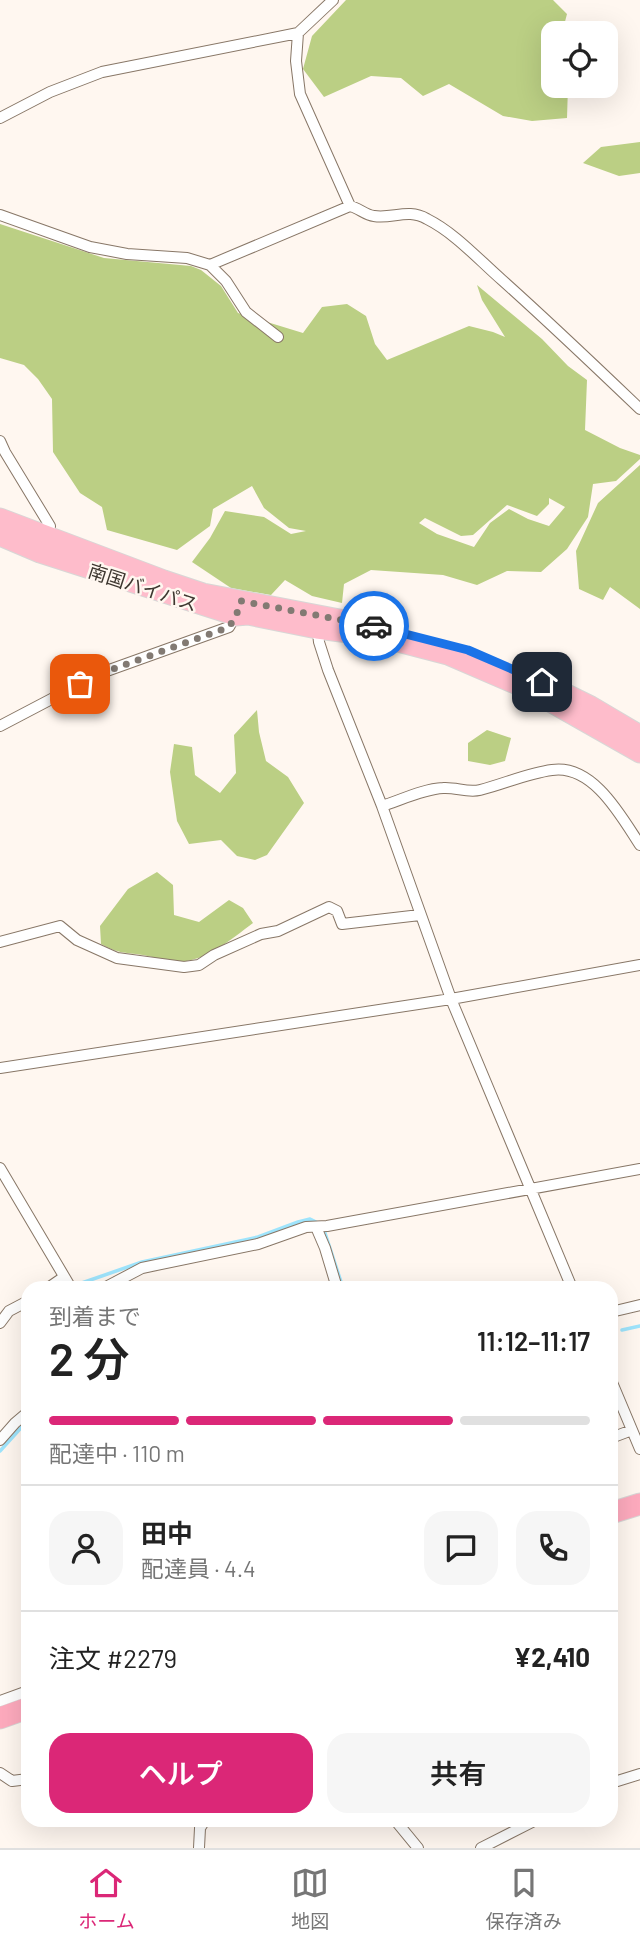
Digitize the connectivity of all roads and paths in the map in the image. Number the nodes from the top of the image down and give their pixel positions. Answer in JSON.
{"nodes":[{"id":1,"x":332,"y":0,"type":"edge"},
{"id":2,"x":298,"y":33,"type":"junction"},
{"id":3,"x":0,"y":118,"type":"edge"},
{"id":4,"x":350,"y":206,"type":"junction"},
{"id":5,"x":0,"y":215,"type":"edge"},
{"id":6,"x":209,"y":265,"type":"junction"},
{"id":7,"x":278,"y":337,"type":"dead end"},
{"id":8,"x":640,"y":409,"type":"edge"},
{"id":9,"x":0,"y":441,"type":"edge"},
{"id":10,"x":0,"y":518,"type":"edge"},
{"id":11,"x":0,"y":536,"type":"edge"},
{"id":12,"x":44,"y":545,"type":"junction"},
{"id":13,"x":238,"y":609,"type":"junction"},
{"id":14,"x":318,"y":622,"type":"junction"},
{"id":15,"x":0,"y":726,"type":"edge"},
{"id":16,"x":640,"y":735,"type":"edge"},
{"id":17,"x":640,"y":752,"type":"edge"},
{"id":18,"x":382,"y":806,"type":"junction"},
{"id":19,"x":640,"y":845,"type":"edge"},
{"id":20,"x":420,"y":915,"type":"junction"},
{"id":21,"x":0,"y":942,"type":"edge"},
{"id":22,"x":640,"y":965,"type":"edge"},
{"id":23,"x":451,"y":999,"type":"junction"},
{"id":24,"x":0,"y":1068,"type":"edge"},
{"id":25,"x":0,"y":1168,"type":"edge"},
{"id":26,"x":640,"y":1169,"type":"edge"},
{"id":27,"x":531,"y":1189,"type":"junction"},
{"id":28,"x":322,"y":1227,"type":"junction"},
{"id":29,"x":64,"y":1277,"type":"junction"},
{"id":30,"x":58,"y":1281,"type":"edge"},
{"id":31,"x":67,"y":1281,"type":"edge"},
{"id":32,"x":117,"y":1281,"type":"edge"},
{"id":33,"x":335,"y":1281,"type":"edge"},
{"id":34,"x":569,"y":1281,"type":"edge"},
{"id":35,"x":21,"y":1305,"type":"edge"},
{"id":36,"x":640,"y":1305,"type":"edge"},
{"id":37,"x":618,"y":1310,"type":"edge"},
{"id":38,"x":0,"y":1323,"type":"edge"},
{"id":39,"x":618,"y":1397,"type":"edge"},
{"id":40,"x":21,"y":1418,"type":"edge"},
{"id":41,"x":632,"y":1430,"type":"junction"},
{"id":42,"x":618,"y":1435,"type":"edge"},
{"id":43,"x":0,"y":1440,"type":"edge"},
{"id":44,"x":640,"y":1449,"type":"edge"},
{"id":45,"x":640,"y":1504,"type":"edge"},
{"id":46,"x":618,"y":1511,"type":"edge"},
{"id":47,"x":21,"y":1694,"type":"edge"},
{"id":48,"x":0,"y":1701,"type":"edge"},
{"id":49,"x":21,"y":1710,"type":"edge"},
{"id":50,"x":0,"y":1718,"type":"edge"},
{"id":51,"x":0,"y":1773,"type":"edge"},
{"id":52,"x":640,"y":1774,"type":"edge"},
{"id":53,"x":21,"y":1780,"type":"edge"},
{"id":54,"x":618,"y":1781,"type":"edge"},
{"id":55,"x":201,"y":1827,"type":"edge"},
{"id":56,"x":400,"y":1827,"type":"edge"},
{"id":57,"x":522,"y":1827,"type":"edge"},
{"id":58,"x":200,"y":1848,"type":"edge"},
{"id":59,"x":418,"y":1848,"type":"edge"},
{"id":60,"x":481,"y":1848,"type":"edge"}],
"edges":[{"from":1,"to":2,"type":"street"},
{"from":2,"to":3,"type":"street"},
{"from":2,"to":4,"type":"street"},
{"from":4,"to":6,"type":"street"},
{"from":4,"to":8,"type":"street"},
{"from":5,"to":6,"type":"street"},
{"from":6,"to":7,"type":"street"},
{"from":9,"to":12,"type":"street"},
{"from":10,"to":12,"type":"highway","name":"南国バイパス"},
{"from":11,"to":12,"type":"highway","name":"南国バイパス"},
{"from":12,"to":13,"type":"highway","name":"南国バイパス"},
{"from":13,"to":14,"type":"highway","name":"南国バイパス"},
{"from":13,"to":15,"type":"street"},
{"from":14,"to":16,"type":"highway","name":"南国バイパス"},
{"from":14,"to":17,"type":"highway","name":"南国バイパス"},
{"from":14,"to":18,"type":"street"},
{"from":18,"to":19,"type":"street"},
{"from":18,"to":20,"type":"street"},
{"from":20,"to":21,"type":"street"},
{"from":20,"to":23,"type":"street"},
{"from":22,"to":23,"type":"street"},
{"from":23,"to":24,"type":"street"},
{"from":23,"to":27,"type":"street"},
{"from":25,"to":29,"type":"street"},
{"from":26,"to":27,"type":"street"},
{"from":27,"to":28,"type":"street"},
{"from":27,"to":34,"type":"street"},
{"from":28,"to":32,"type":"street"},
{"from":28,"to":33,"type":"street"},
{"from":29,"to":30,"type":"street"},
{"from":29,"to":31,"type":"street"},
{"from":35,"to":38,"type":"street"},
{"from":36,"to":37,"type":"street"},
{"from":39,"to":41,"type":"street"},
{"from":40,"to":43,"type":"street"},
{"from":41,"to":42,"type":"street"},
{"from":41,"to":44,"type":"street"},
{"from":45,"to":46,"type":"highway"},
{"from":47,"to":48,"type":"street"},
{"from":49,"to":50,"type":"highway"},
{"from":51,"to":53,"type":"street"},
{"from":52,"to":54,"type":"street"},
{"from":55,"to":58,"type":"street"},
{"from":56,"to":59,"type":"street"},
{"from":57,"to":60,"type":"street"}]}
